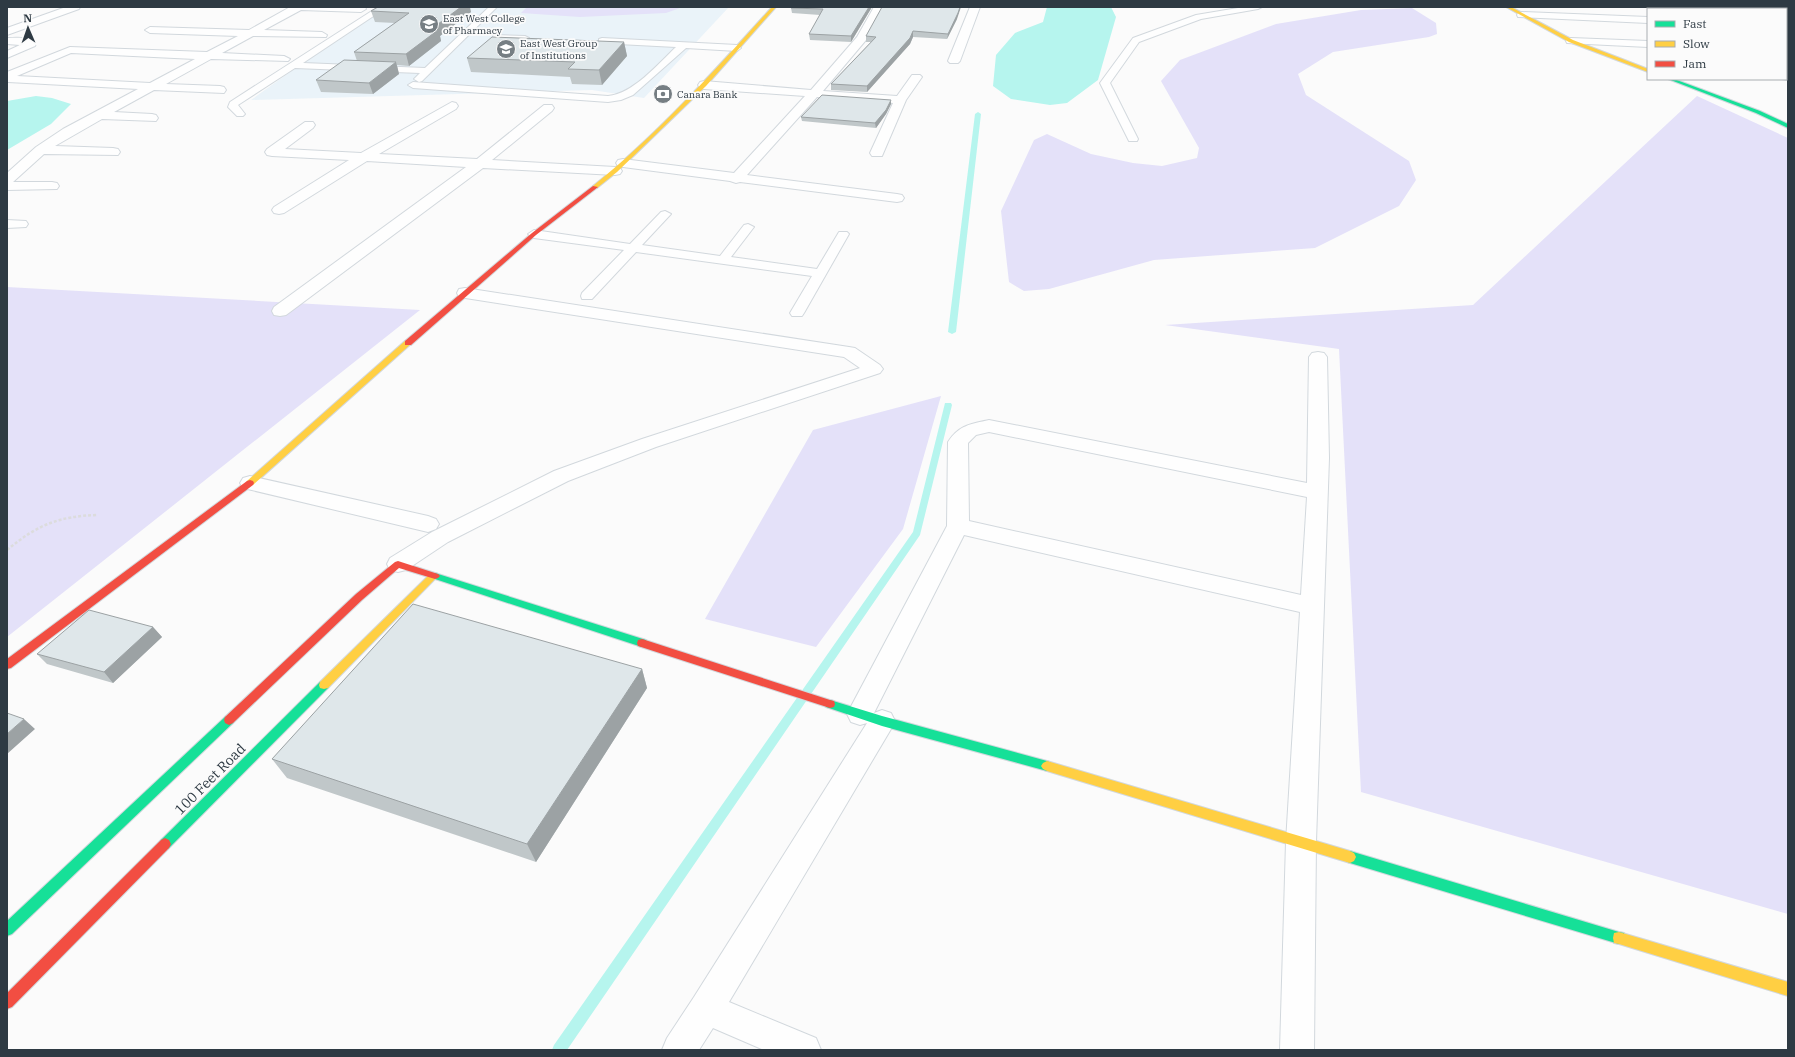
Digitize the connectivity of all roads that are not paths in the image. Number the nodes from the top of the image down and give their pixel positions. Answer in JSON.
{"nodes":[{"id":1,"x":75,"y":7,"type":"edge"},
{"id":2,"x":295,"y":7,"type":"edge"},
{"id":3,"x":298,"y":7,"type":"edge"},
{"id":4,"x":383,"y":7,"type":"edge"},
{"id":5,"x":493,"y":7,"type":"edge"},
{"id":6,"x":774,"y":7,"type":"edge"},
{"id":7,"x":879,"y":7,"type":"edge"},
{"id":8,"x":975,"y":7,"type":"edge"},
{"id":9,"x":1258,"y":7,"type":"edge"},
{"id":10,"x":1508,"y":7,"type":"edge"},
{"id":11,"x":361,"y":9,"type":"dead end"},
{"id":12,"x":1522,"y":15,"type":"junction"},
{"id":13,"x":1647,"y":20,"type":"edge"},
{"id":14,"x":150,"y":30,"type":"dead end"},
{"id":15,"x":7,"y":32,"type":"edge"},
{"id":16,"x":251,"y":33,"type":"junction"},
{"id":17,"x":322,"y":35,"type":"dead end"},
{"id":18,"x":498,"y":37,"type":"edge"},
{"id":19,"x":536,"y":39,"type":"edge"},
{"id":20,"x":7,"y":41,"type":"edge"},
{"id":21,"x":591,"y":41,"type":"edge"},
{"id":22,"x":1571,"y":41,"type":"junction"},
{"id":23,"x":1647,"y":44,"type":"edge"},
{"id":24,"x":684,"y":45,"type":"junction"},
{"id":25,"x":737,"y":48,"type":"junction"},
{"id":26,"x":7,"y":55,"type":"edge"},
{"id":27,"x":207,"y":57,"type":"junction"},
{"id":28,"x":954,"y":61,"type":"dead end"},
{"id":29,"x":288,"y":62,"type":"junction"},
{"id":30,"x":1647,"y":70,"type":"edge"},
{"id":31,"x":427,"y":71,"type":"junction"},
{"id":32,"x":916,"y":77,"type":"dead end"},
{"id":33,"x":7,"y":78,"type":"edge"},
{"id":34,"x":1673,"y":80,"type":"edge"},
{"id":35,"x":704,"y":85,"type":"junction"},
{"id":36,"x":152,"y":86,"type":"junction"},
{"id":37,"x":220,"y":90,"type":"dead end"},
{"id":38,"x":816,"y":92,"type":"junction"},
{"id":39,"x":900,"y":100,"type":"junction"},
{"id":40,"x":452,"y":106,"type":"dead end"},
{"id":41,"x":548,"y":108,"type":"dead end"},
{"id":42,"x":240,"y":114,"type":"dead end"},
{"id":43,"x":100,"y":115,"type":"junction"},
{"id":44,"x":152,"y":118,"type":"dead end"},
{"id":45,"x":309,"y":125,"type":"dead end"},
{"id":46,"x":1788,"y":126,"type":"edge"},
{"id":47,"x":1133,"y":140,"type":"dead end"},
{"id":48,"x":41,"y":150,"type":"junction"},
{"id":49,"x":113,"y":152,"type":"dead end"},
{"id":50,"x":878,"y":153,"type":"dead end"},
{"id":51,"x":364,"y":157,"type":"junction"},
{"id":52,"x":479,"y":164,"type":"junction"},
{"id":53,"x":619,"y":167,"type":"junction"},
{"id":54,"x":736,"y":179,"type":"junction"},
{"id":55,"x":7,"y":180,"type":"edge"},
{"id":56,"x":7,"y":186,"type":"edge"},
{"id":57,"x":52,"y":186,"type":"dead end"},
{"id":58,"x":897,"y":198,"type":"dead end"},
{"id":59,"x":280,"y":210,"type":"dead end"},
{"id":60,"x":665,"y":214,"type":"dead end"},
{"id":61,"x":748,"y":227,"type":"dead end"},
{"id":62,"x":534,"y":234,"type":"junction"},
{"id":63,"x":843,"y":234,"type":"dead end"},
{"id":64,"x":634,"y":248,"type":"junction"},
{"id":65,"x":723,"y":260,"type":"junction"},
{"id":66,"x":820,"y":273,"type":"junction"},
{"id":67,"x":465,"y":292,"type":"junction"},
{"id":68,"x":587,"y":296,"type":"dead end"},
{"id":69,"x":280,"y":311,"type":"dead end"},
{"id":70,"x":797,"y":313,"type":"dead end"},
{"id":71,"x":1318,"y":357,"type":"dead end"},
{"id":72,"x":250,"y":484,"type":"junction"},
{"id":73,"x":1317,"y":492,"type":"junction"},
{"id":74,"x":428,"y":524,"type":"dead end"},
{"id":75,"x":958,"y":526,"type":"junction"},
{"id":76,"x":398,"y":564,"type":"junction"},
{"id":77,"x":434,"y":576,"type":"junction"},
{"id":78,"x":1311,"y":606,"type":"junction"},
{"id":79,"x":7,"y":665,"type":"edge"},
{"id":80,"x":871,"y":718,"type":"junction"},
{"id":81,"x":1301,"y":842,"type":"junction"},
{"id":82,"x":7,"y":930,"type":"edge"},
{"id":83,"x":1788,"y":989,"type":"edge"},
{"id":84,"x":7,"y":1002,"type":"edge"},
{"id":85,"x":706,"y":1009,"type":"junction"},
{"id":86,"x":678,"y":1050,"type":"edge"},
{"id":87,"x":804,"y":1050,"type":"edge"},
{"id":88,"x":1297,"y":1050,"type":"edge"}],
"edges":[{"from":1,"to":15,"type":"street"},
{"from":2,"to":3,"type":"street"},
{"from":3,"to":11,"type":"street"},
{"from":3,"to":16,"type":"street"},
{"from":4,"to":29,"type":"lane"},
{"from":5,"to":31,"type":"lane"},
{"from":6,"to":25,"type":"main road"},
{"from":7,"to":38,"type":"street"},
{"from":8,"to":28,"type":"street"},
{"from":9,"to":47,"type":"lane"},
{"from":10,"to":12,"type":"main road"},
{"from":12,"to":13,"type":"street"},
{"from":12,"to":22,"type":"main road"},
{"from":14,"to":16,"type":"street"},
{"from":16,"to":17,"type":"street"},
{"from":16,"to":27,"type":"street"},
{"from":18,"to":19,"type":"lane"},
{"from":20,"to":26,"type":"street"},
{"from":21,"to":24,"type":"lane"},
{"from":22,"to":23,"type":"street"},
{"from":22,"to":30,"type":"main road"},
{"from":24,"to":25,"type":"lane"},
{"from":24,"to":31,"type":"lane"},
{"from":25,"to":35,"type":"main road"},
{"from":27,"to":29,"type":"street"},
{"from":27,"to":33,"type":"street"},
{"from":27,"to":36,"type":"street"},
{"from":29,"to":31,"type":"lane"},
{"from":29,"to":42,"type":"lane"},
{"from":32,"to":39,"type":"street"},
{"from":33,"to":36,"type":"street"},
{"from":34,"to":46,"type":"main road"},
{"from":35,"to":38,"type":"street"},
{"from":35,"to":53,"type":"main road"},
{"from":36,"to":37,"type":"street"},
{"from":36,"to":43,"type":"street"},
{"from":38,"to":39,"type":"street"},
{"from":38,"to":54,"type":"street"},
{"from":39,"to":50,"type":"street"},
{"from":40,"to":51,"type":"street"},
{"from":41,"to":52,"type":"street"},
{"from":43,"to":44,"type":"street"},
{"from":43,"to":48,"type":"street"},
{"from":45,"to":51,"type":"street"},
{"from":48,"to":49,"type":"street"},
{"from":48,"to":55,"type":"street"},
{"from":51,"to":52,"type":"street"},
{"from":51,"to":59,"type":"street"},
{"from":52,"to":53,"type":"street"},
{"from":52,"to":69,"type":"street"},
{"from":53,"to":54,"type":"street"},
{"from":53,"to":62,"type":"main road"},
{"from":54,"to":58,"type":"street"},
{"from":56,"to":57,"type":"street"},
{"from":60,"to":64,"type":"lane"},
{"from":61,"to":65,"type":"lane"},
{"from":62,"to":64,"type":"lane"},
{"from":62,"to":67,"type":"main road"},
{"from":63,"to":66,"type":"lane"},
{"from":64,"to":65,"type":"lane"},
{"from":64,"to":68,"type":"lane"},
{"from":65,"to":66,"type":"lane"},
{"from":66,"to":70,"type":"lane"},
{"from":67,"to":72,"type":"main road"},
{"from":67,"to":76,"type":"street"},
{"from":71,"to":73,"type":"street"},
{"from":72,"to":74,"type":"street"},
{"from":72,"to":79,"type":"main road"},
{"from":73,"to":75,"type":"street"},
{"from":73,"to":78,"type":"street"},
{"from":75,"to":78,"type":"street"},
{"from":75,"to":80,"type":"street"},
{"from":76,"to":77,"type":"main road"},
{"from":76,"to":82,"type":"main road"},
{"from":77,"to":80,"type":"main road"},
{"from":77,"to":84,"type":"main road","name":"100 Feet Road"},
{"from":78,"to":81,"type":"street"},
{"from":80,"to":81,"type":"main road"},
{"from":80,"to":85,"type":"street"},
{"from":81,"to":83,"type":"main road"},
{"from":81,"to":88,"type":"street"},
{"from":85,"to":86,"type":"street"},
{"from":85,"to":87,"type":"street"}]}
